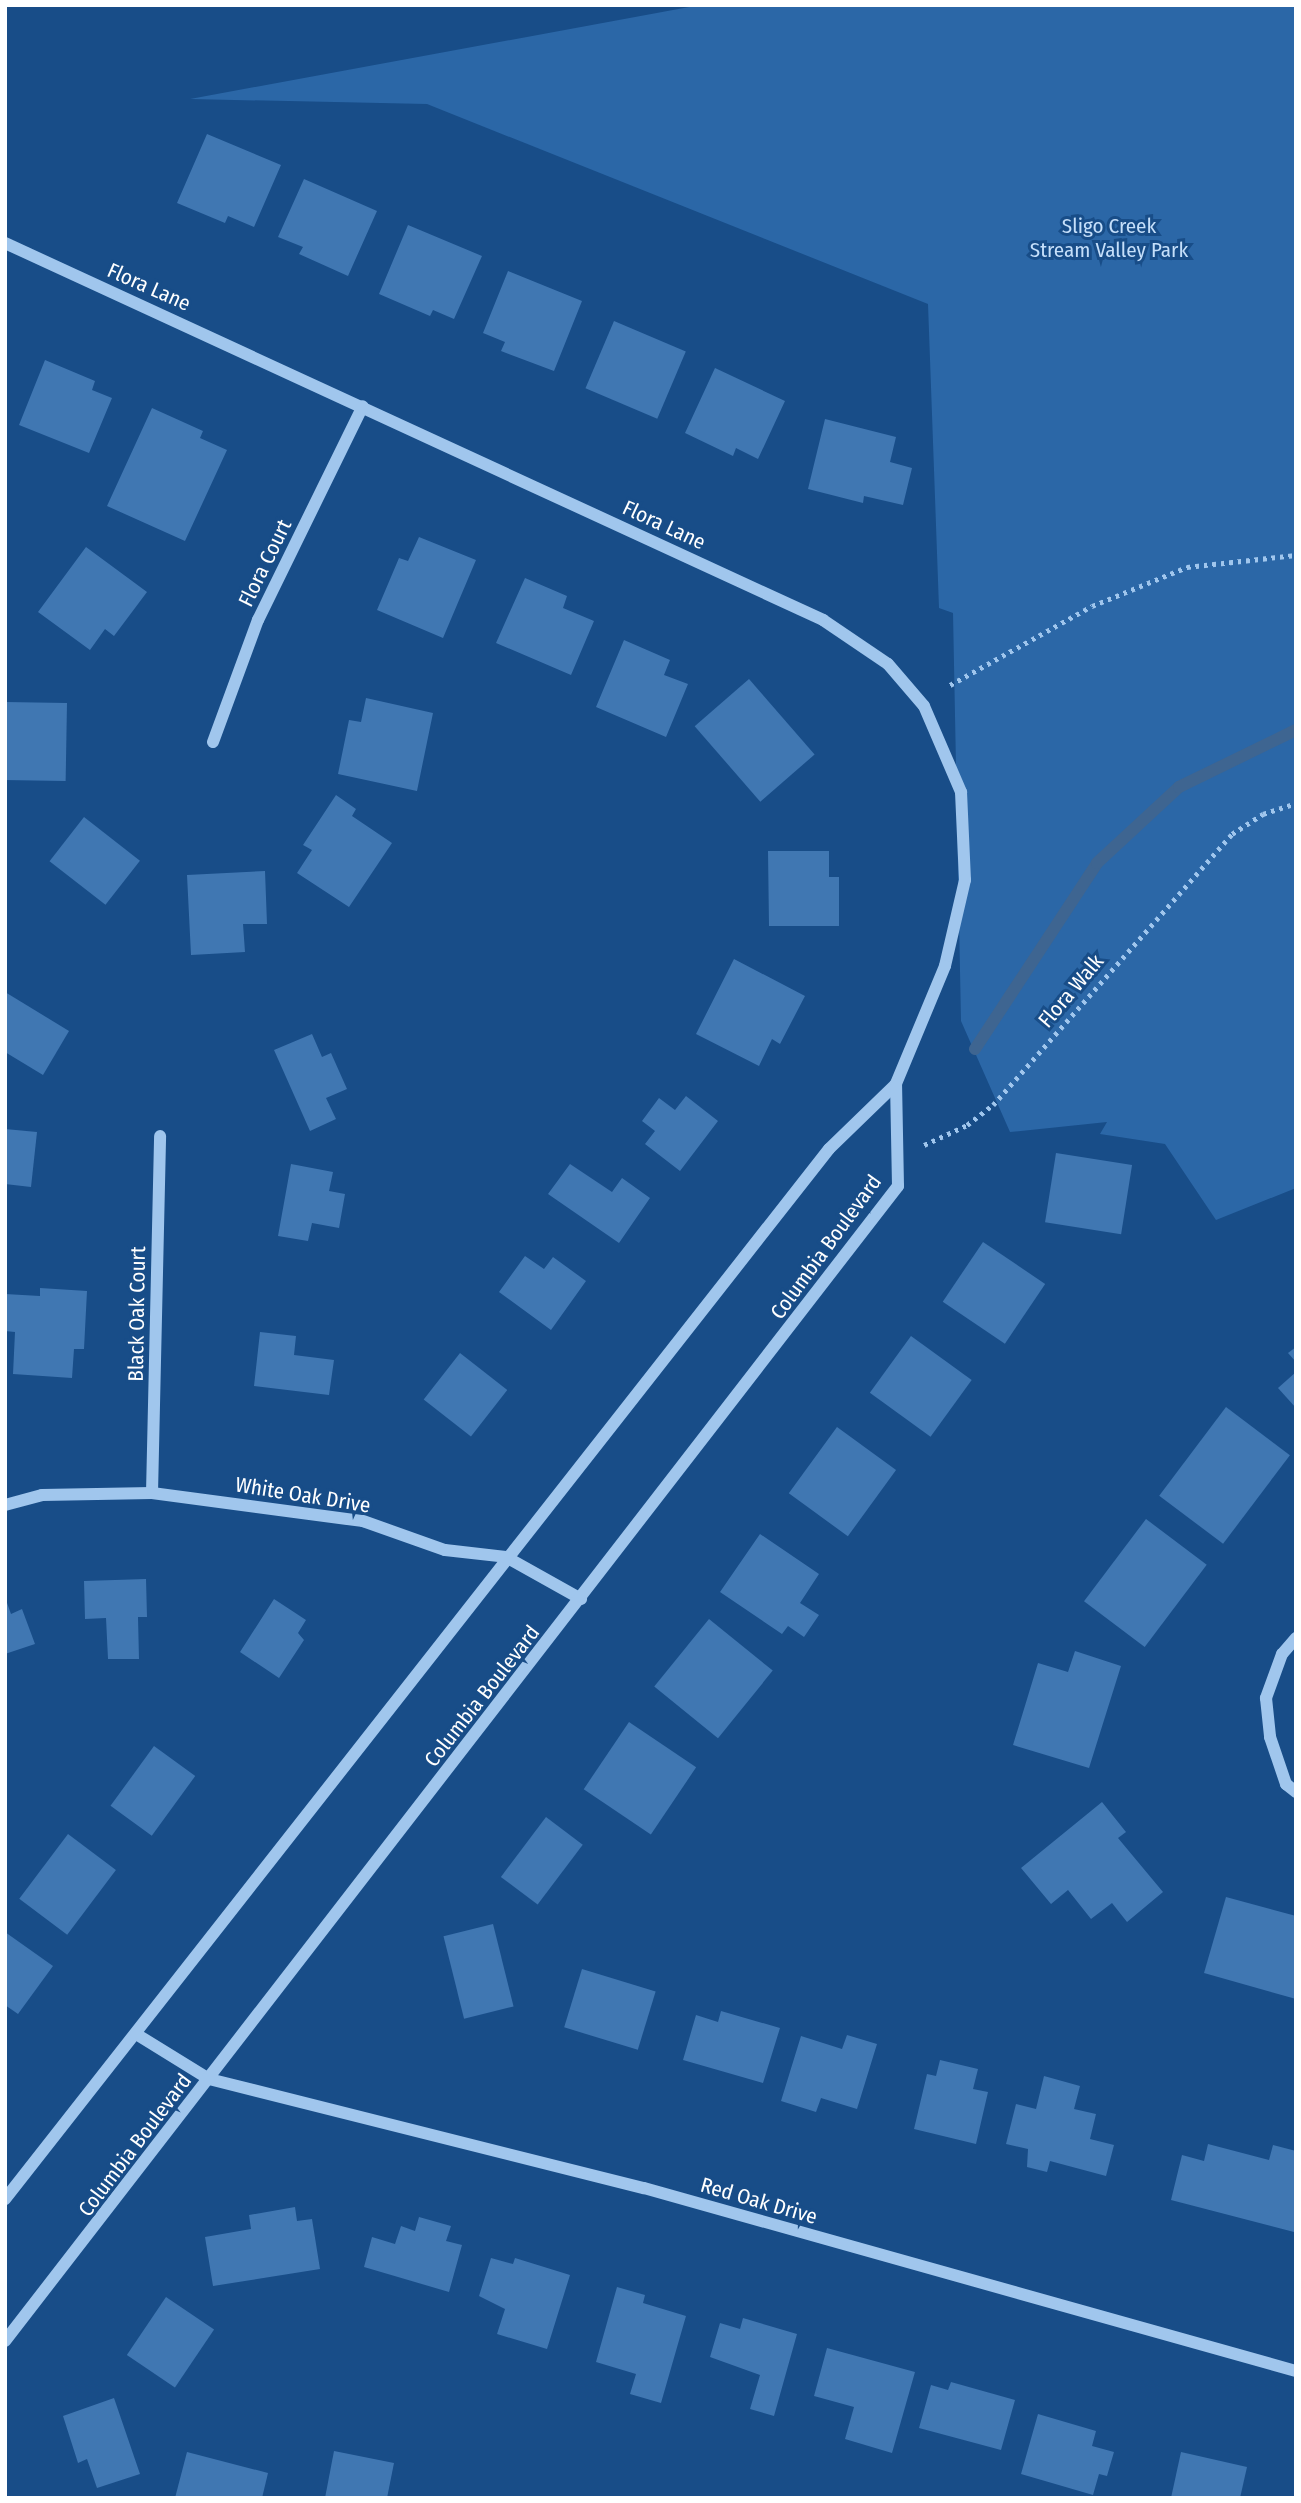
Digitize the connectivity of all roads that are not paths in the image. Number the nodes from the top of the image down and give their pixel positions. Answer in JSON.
{"nodes":[{"id":1,"x":5,"y":243,"type":"edge"},
{"id":2,"x":363,"y":406,"type":"junction"},
{"id":3,"x":213,"y":742,"type":"dead end"},
{"id":4,"x":896,"y":1084,"type":"junction"},
{"id":5,"x":160,"y":1136,"type":"dead end"},
{"id":6,"x":152,"y":1493,"type":"junction"},
{"id":7,"x":5,"y":1505,"type":"edge"},
{"id":8,"x":506,"y":1557,"type":"junction"},
{"id":9,"x":581,"y":1599,"type":"junction"},
{"id":10,"x":1296,"y":1638,"type":"edge"},
{"id":11,"x":1296,"y":1792,"type":"edge"},
{"id":12,"x":136,"y":2034,"type":"junction"},
{"id":13,"x":209,"y":2080,"type":"junction"},
{"id":14,"x":5,"y":2199,"type":"edge"},
{"id":15,"x":5,"y":2341,"type":"edge"},
{"id":16,"x":1296,"y":2371,"type":"edge"}],
"edges":[{"from":1,"to":2,"type":"street","name":"Flora Lane"},
{"from":2,"to":3,"type":"street","name":"Flora Court"},
{"from":2,"to":4,"type":"street","name":"Flora Lane"},
{"from":4,"to":8,"type":"street"},
{"from":4,"to":9,"type":"street","name":"Columbia Boulevard"},
{"from":5,"to":6,"type":"street","name":"Black Oak Court"},
{"from":6,"to":7,"type":"street","name":"White Oak Drive"},
{"from":6,"to":8,"type":"street","name":"White Oak Drive"},
{"from":8,"to":9,"type":"street","name":"White Oak Drive"},
{"from":8,"to":12,"type":"street"},
{"from":9,"to":13,"type":"street","name":"Columbia Boulevard"},
{"from":10,"to":11,"type":"street"},
{"from":12,"to":13,"type":"street","name":"Red Oak Drive"},
{"from":12,"to":14,"type":"street"},
{"from":13,"to":15,"type":"street","name":"Columbia Boulevard"},
{"from":13,"to":16,"type":"street","name":"Red Oak Drive"}]}
